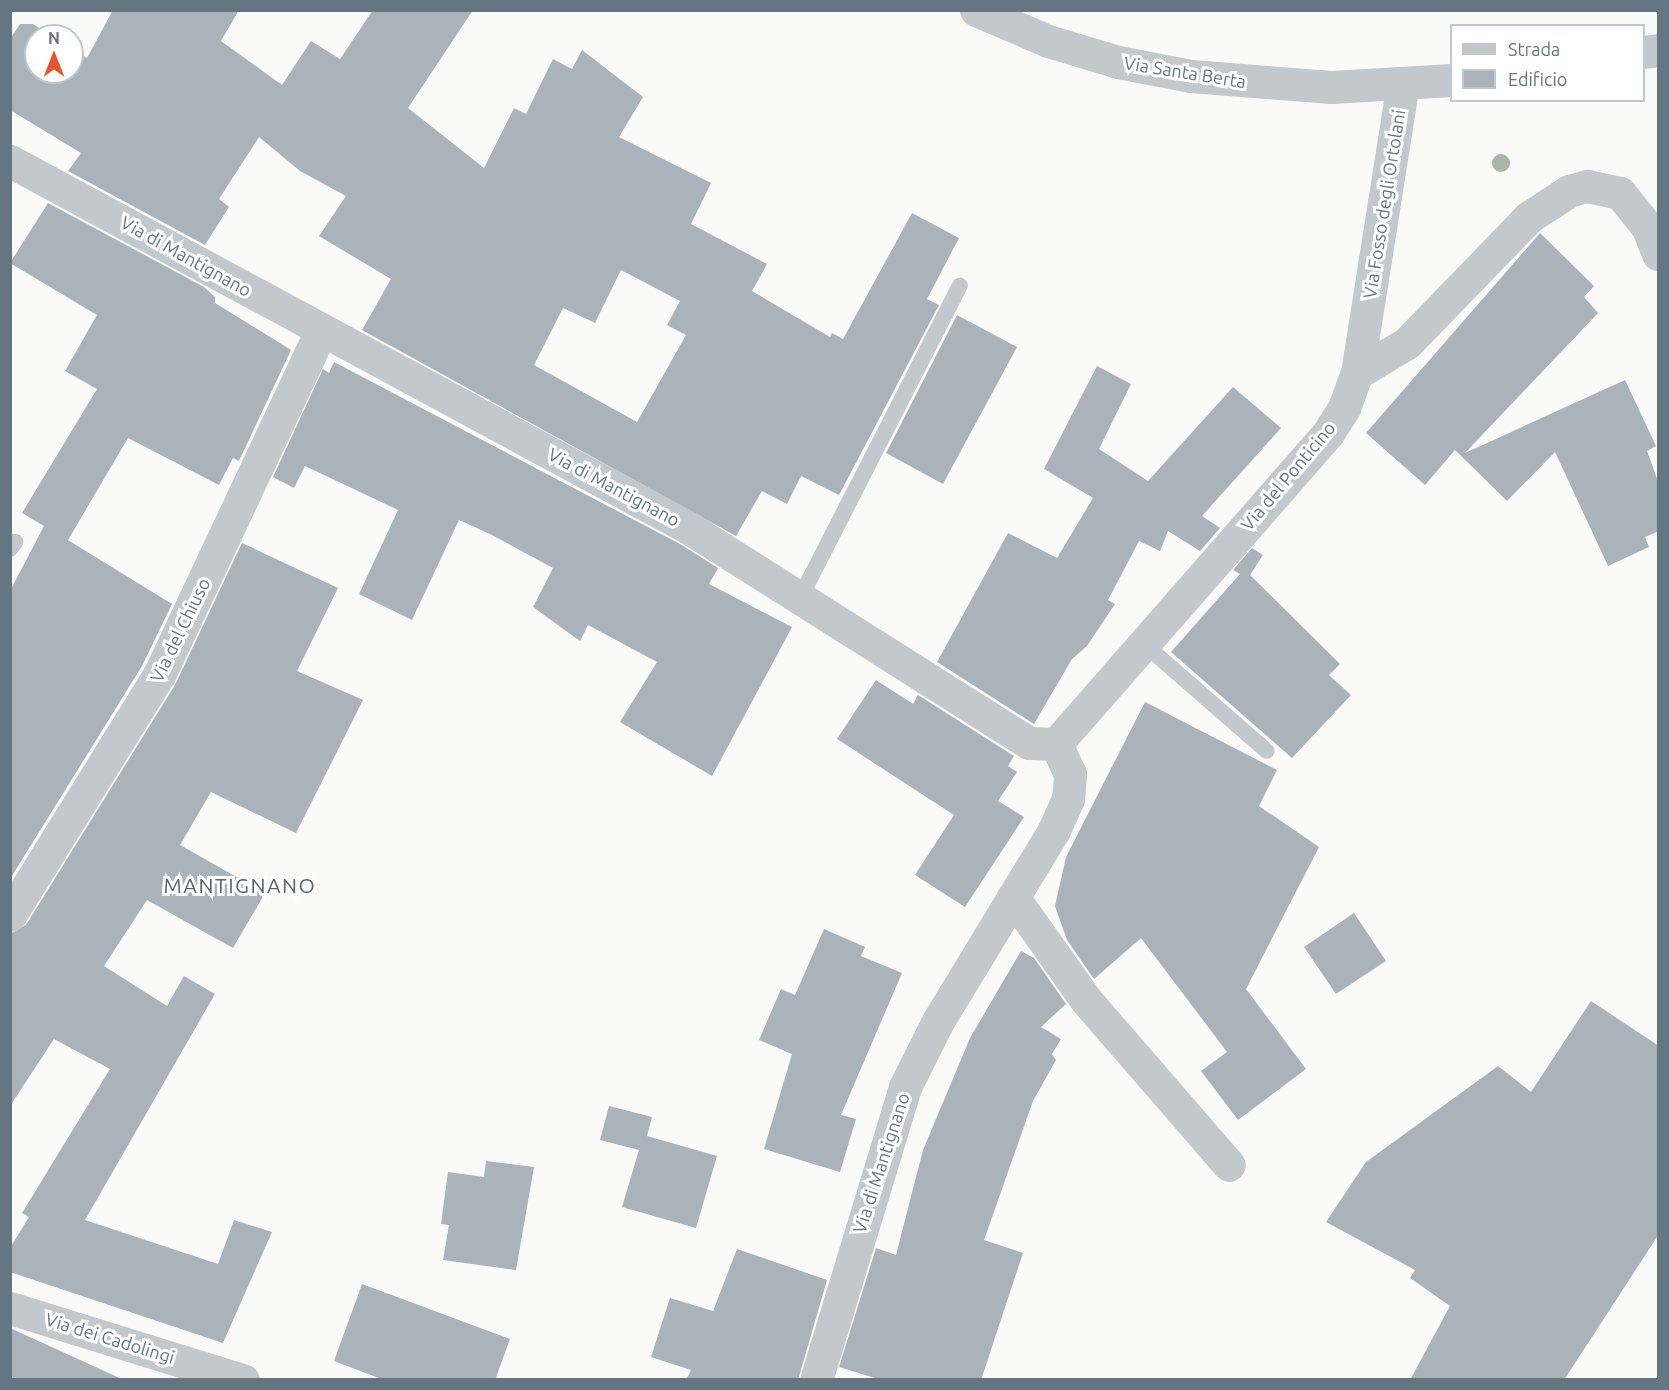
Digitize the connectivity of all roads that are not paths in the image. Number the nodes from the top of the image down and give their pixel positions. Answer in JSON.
{"nodes":[{"id":1,"x":976,"y":10,"type":"edge"},
{"id":2,"x":1450,"y":80,"type":"edge"},
{"id":3,"x":1403,"y":84,"type":"junction"},
{"id":4,"x":10,"y":161,"type":"edge"},
{"id":5,"x":1659,"y":254,"type":"edge"},
{"id":6,"x":960,"y":286,"type":"dead end"},
{"id":7,"x":321,"y":330,"type":"junction"},
{"id":8,"x":1357,"y":373,"type":"junction"},
{"id":9,"x":800,"y":598,"type":"junction"},
{"id":10,"x":1143,"y":644,"type":"junction"},
{"id":11,"x":1056,"y":744,"type":"junction"},
{"id":12,"x":1267,"y":751,"type":"dead end"},
{"id":13,"x":1013,"y":897,"type":"junction"},
{"id":14,"x":10,"y":915,"type":"edge"},
{"id":15,"x":1229,"y":1165,"type":"dead end"},
{"id":16,"x":10,"y":1308,"type":"edge"},
{"id":17,"x":243,"y":1380,"type":"edge"},
{"id":18,"x":816,"y":1380,"type":"edge"}],
"edges":[{"from":1,"to":3,"type":"street","name":"Via Santa Berta"},
{"from":2,"to":3,"type":"street","name":"Via Fosso degli Ortolani"},
{"from":3,"to":8,"type":"street","name":"Via Fosso degli Ortolani"},
{"from":4,"to":7,"type":"street","name":"Via di Mantignano"},
{"from":5,"to":8,"type":"street"},
{"from":6,"to":9,"type":"lane"},
{"from":7,"to":9,"type":"street","name":"Via di Mantignano"},
{"from":7,"to":14,"type":"street","name":"Via del Chiuso"},
{"from":8,"to":10,"type":"street","name":"Via del Ponticino"},
{"from":9,"to":11,"type":"street","name":"Via di Mantignano"},
{"from":10,"to":11,"type":"street","name":"Via del Ponticino"},
{"from":10,"to":12,"type":"lane"},
{"from":11,"to":13,"type":"street","name":"Via di Mantignano"},
{"from":13,"to":15,"type":"street"},
{"from":13,"to":18,"type":"street","name":"Via di Mantignano"},
{"from":16,"to":17,"type":"street","name":"Via dei Cadolingi"}]}
